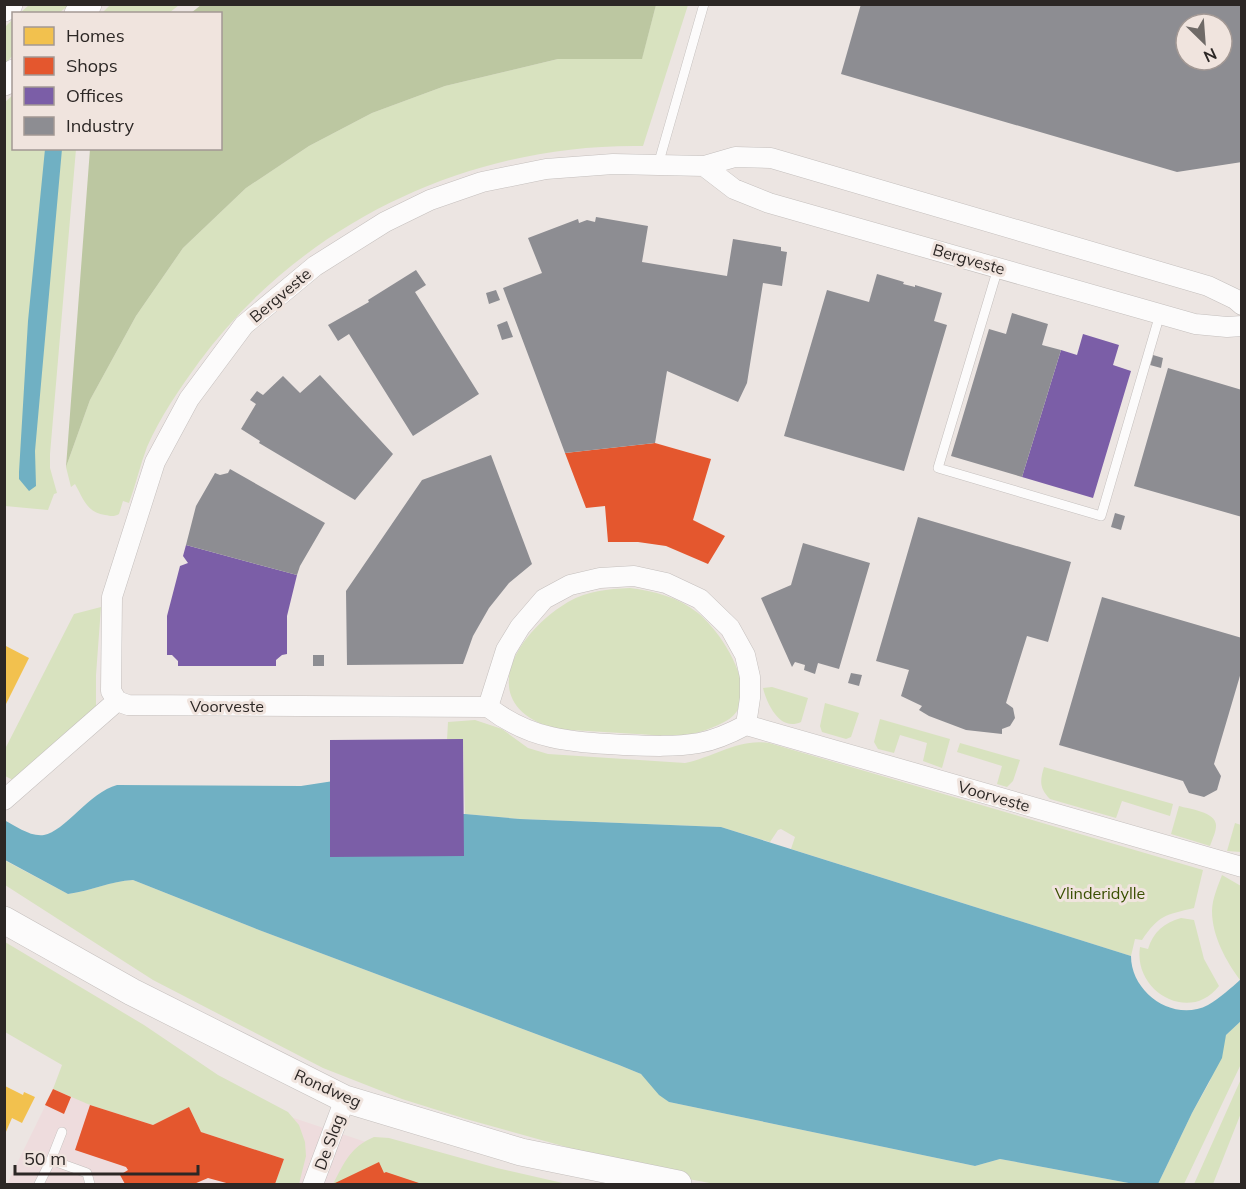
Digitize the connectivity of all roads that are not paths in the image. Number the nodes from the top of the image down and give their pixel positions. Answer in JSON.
{"nodes":[{"id":1,"x":9,"y":4,"type":"edge"},
{"id":2,"x":704,"y":4,"type":"edge"},
{"id":3,"x":4,"y":8,"type":"edge"},
{"id":4,"x":658,"y":165,"type":"junction"},
{"id":5,"x":704,"y":166,"type":"junction"},
{"id":6,"x":998,"y":268,"type":"junction"},
{"id":7,"x":1242,"y":305,"type":"edge"},
{"id":8,"x":1160,"y":314,"type":"junction"},
{"id":9,"x":1242,"y":326,"type":"edge"},
{"id":10,"x":117,"y":701,"type":"junction"},
{"id":11,"x":488,"y":707,"type":"junction"},
{"id":12,"x":746,"y":725,"type":"junction"},
{"id":13,"x":4,"y":800,"type":"edge"},
{"id":14,"x":1242,"y":867,"type":"edge"},
{"id":15,"x":4,"y":920,"type":"edge"},
{"id":16,"x":345,"y":1099,"type":"junction"},
{"id":17,"x":62,"y":1132,"type":"dead end"},
{"id":18,"x":51,"y":1160,"type":"junction"},
{"id":19,"x":39,"y":1185,"type":"edge"},
{"id":20,"x":90,"y":1185,"type":"edge"},
{"id":21,"x":313,"y":1185,"type":"edge"},
{"id":22,"x":678,"y":1185,"type":"edge"}],
"edges":[{"from":1,"to":3,"type":"main road"},
{"from":2,"to":4,"type":"lane"},
{"from":4,"to":5,"type":"street","name":"Bergveste"},
{"from":4,"to":10,"type":"street","name":"Bergveste"},
{"from":5,"to":6,"type":"street","name":"Bergveste"},
{"from":5,"to":7,"type":"street","name":"Bergveste"},
{"from":6,"to":8,"type":"street","name":"Bergveste"},
{"from":6,"to":8,"type":"lane"},
{"from":8,"to":9,"type":"street","name":"Bergveste"},
{"from":10,"to":11,"type":"street","name":"Voorveste"},
{"from":10,"to":13,"type":"street"},
{"from":11,"to":12,"type":"street"},
{"from":11,"to":12,"type":"street"},
{"from":12,"to":14,"type":"street","name":"Voorveste"},
{"from":15,"to":16,"type":"main road","name":"Rondweg"},
{"from":16,"to":21,"type":"street","name":"De Slag"},
{"from":16,"to":22,"type":"main road","name":"Rondweg"},
{"from":17,"to":18,"type":"lane"},
{"from":18,"to":19,"type":"lane"},
{"from":18,"to":20,"type":"lane"}]}
